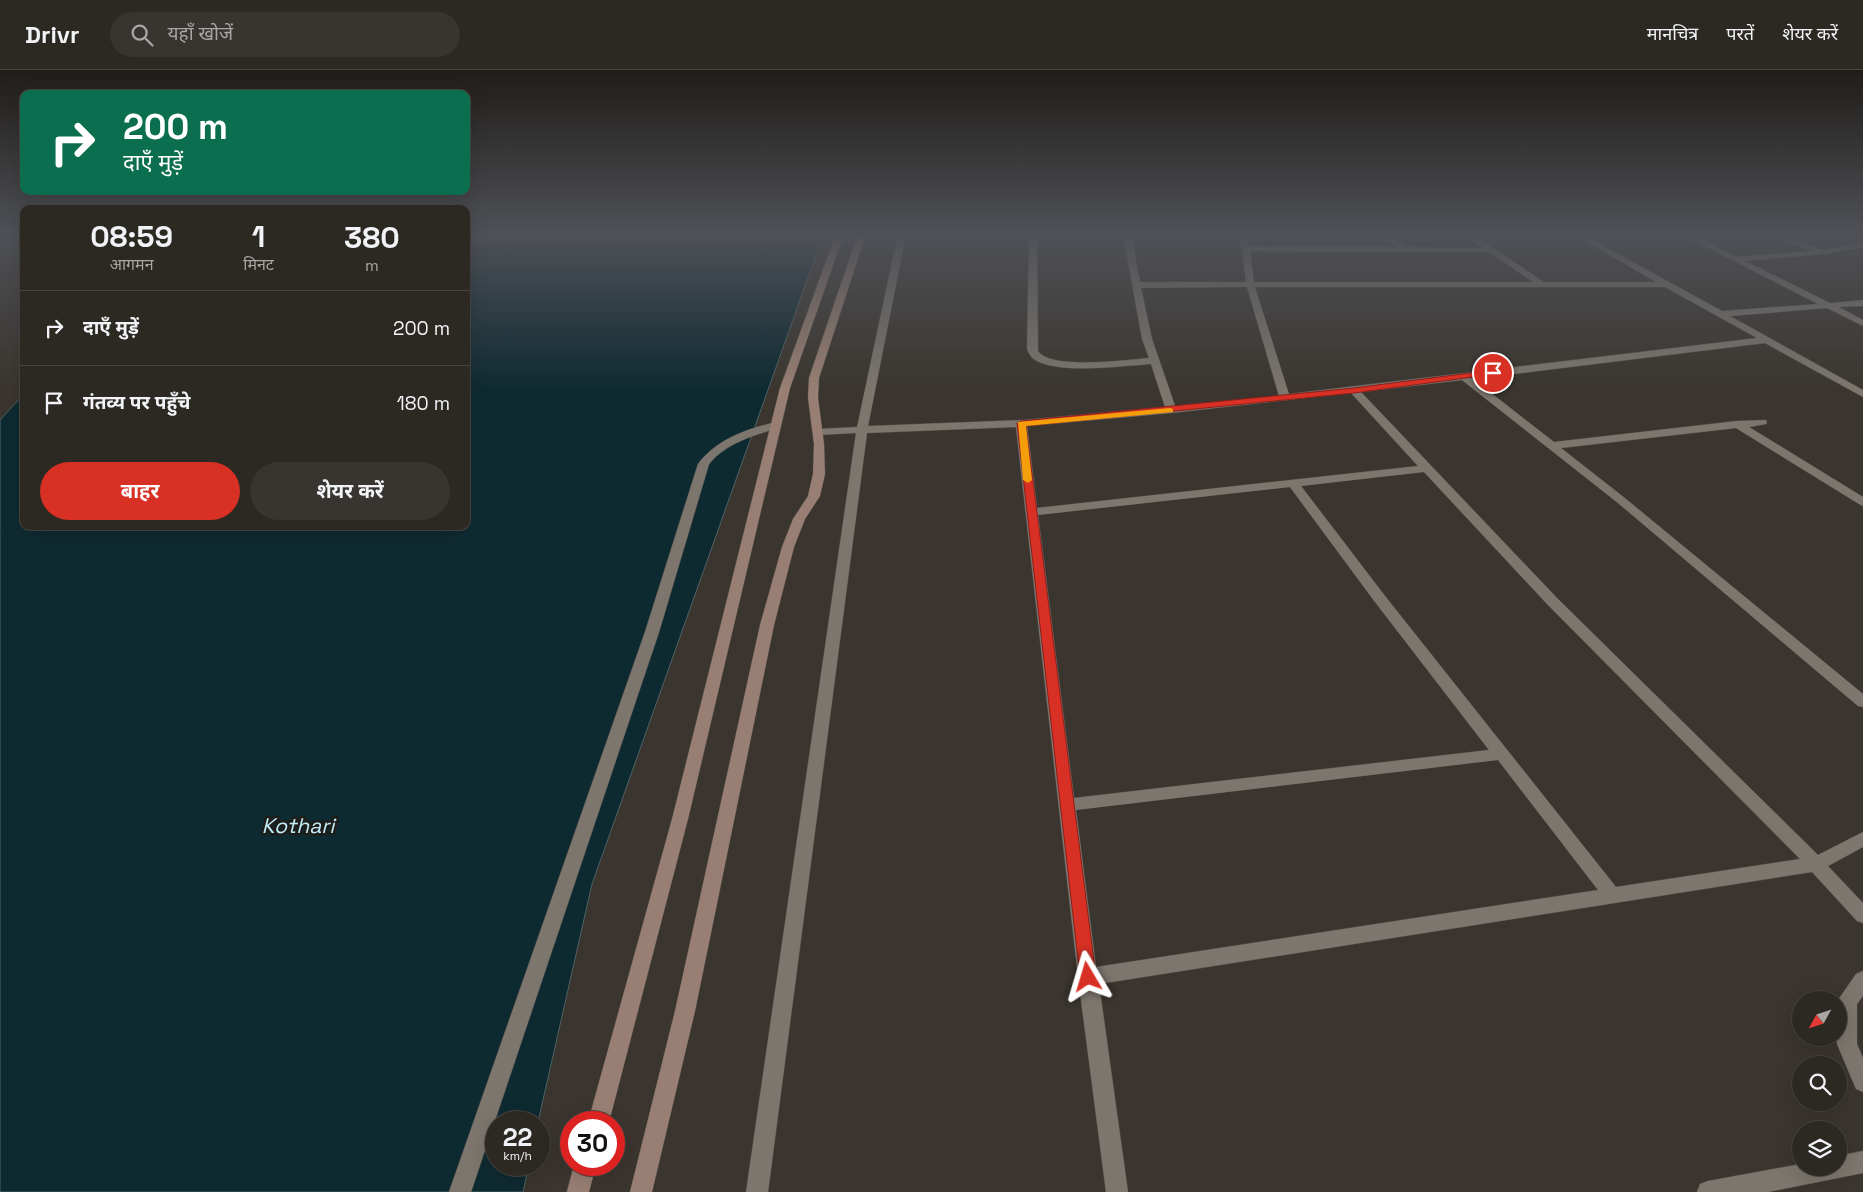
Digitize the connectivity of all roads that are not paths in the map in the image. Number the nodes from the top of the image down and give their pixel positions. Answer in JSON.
{"nodes":[{"id":1,"x":821,"y":286,"type":"edge"},
{"id":2,"x":845,"y":286,"type":"edge"},
{"id":3,"x":891,"y":286,"type":"edge"},
{"id":4,"x":1033,"y":286,"type":"edge"},
{"id":5,"x":1136,"y":286,"type":"edge"},
{"id":6,"x":1250,"y":286,"type":"edge"},
{"id":7,"x":1672,"y":286,"type":"edge"},
{"id":8,"x":1792,"y":286,"type":"edge"},
{"id":9,"x":1863,"y":303,"type":"edge"},
{"id":10,"x":1831,"y":306,"type":"junction"},
{"id":11,"x":1720,"y":314,"type":"junction"},
{"id":12,"x":1863,"y":323,"type":"edge"},
{"id":13,"x":1767,"y":340,"type":"junction"},
{"id":14,"x":1154,"y":361,"type":"junction"},
{"id":15,"x":1464,"y":377,"type":"junction"},
{"id":16,"x":1354,"y":391,"type":"junction"},
{"id":17,"x":1863,"y":394,"type":"edge"},
{"id":18,"x":1285,"y":398,"type":"junction"},
{"id":19,"x":1171,"y":410,"type":"junction"},
{"id":20,"x":1762,"y":422,"type":"dead end"},
{"id":21,"x":1021,"y":423,"type":"junction"},
{"id":22,"x":1737,"y":424,"type":"junction"},
{"id":23,"x":776,"y":425,"type":"junction"},
{"id":24,"x":862,"y":429,"type":"junction"},
{"id":25,"x":818,"y":432,"type":"junction"},
{"id":26,"x":1551,"y":446,"type":"junction"},
{"id":27,"x":1428,"y":468,"type":"junction"},
{"id":28,"x":1293,"y":483,"type":"junction"},
{"id":29,"x":1863,"y":502,"type":"edge"},
{"id":30,"x":1032,"y":512,"type":"junction"},
{"id":31,"x":1863,"y":702,"type":"edge"},
{"id":32,"x":1501,"y":754,"type":"junction"},
{"id":33,"x":1067,"y":806,"type":"junction"},
{"id":34,"x":1863,"y":839,"type":"edge"},
{"id":35,"x":1816,"y":864,"type":"junction"},
{"id":36,"x":1612,"y":895,"type":"junction"},
{"id":37,"x":1863,"y":915,"type":"edge"},
{"id":38,"x":1088,"y":977,"type":"junction"},
{"id":39,"x":1863,"y":980,"type":"edge"},
{"id":40,"x":1863,"y":1082,"type":"edge"},
{"id":41,"x":601,"y":1111,"type":"edge"},
{"id":42,"x":1863,"y":1162,"type":"edge"},
{"id":43,"x":1847,"y":1165,"type":"edge"},
{"id":44,"x":582,"y":1176,"type":"edge"},
{"id":45,"x":1792,"y":1176,"type":"edge"},
{"id":46,"x":460,"y":1192,"type":"edge"},
{"id":47,"x":578,"y":1192,"type":"edge"},
{"id":48,"x":641,"y":1192,"type":"edge"},
{"id":49,"x":757,"y":1192,"type":"edge"},
{"id":50,"x":1117,"y":1192,"type":"edge"},
{"id":51,"x":1708,"y":1192,"type":"edge"}],
"edges":[{"from":1,"to":23,"type":"main road"},
{"from":2,"to":25,"type":"main road"},
{"from":3,"to":24,"type":"street"},
{"from":4,"to":14,"type":"street"},
{"from":5,"to":14,"type":"street"},
{"from":6,"to":18,"type":"street"},
{"from":7,"to":11,"type":"street"},
{"from":8,"to":10,"type":"street"},
{"from":9,"to":10,"type":"street"},
{"from":10,"to":11,"type":"street"},
{"from":10,"to":12,"type":"street"},
{"from":11,"to":13,"type":"street"},
{"from":13,"to":15,"type":"street"},
{"from":13,"to":17,"type":"street"},
{"from":14,"to":19,"type":"street"},
{"from":15,"to":16,"type":"street"},
{"from":15,"to":26,"type":"street"},
{"from":16,"to":18,"type":"street"},
{"from":16,"to":27,"type":"street"},
{"from":18,"to":19,"type":"street"},
{"from":19,"to":21,"type":"street"},
{"from":20,"to":22,"type":"street"},
{"from":21,"to":24,"type":"street"},
{"from":21,"to":30,"type":"street"},
{"from":22,"to":26,"type":"street"},
{"from":22,"to":29,"type":"street"},
{"from":23,"to":41,"type":"main road"},
{"from":23,"to":46,"type":"street"},
{"from":24,"to":25,"type":"street"},
{"from":24,"to":49,"type":"street"},
{"from":25,"to":48,"type":"main road"},
{"from":26,"to":31,"type":"street"},
{"from":27,"to":28,"type":"street"},
{"from":27,"to":35,"type":"street"},
{"from":28,"to":30,"type":"street"},
{"from":28,"to":32,"type":"street"},
{"from":30,"to":33,"type":"street"},
{"from":32,"to":33,"type":"street"},
{"from":32,"to":36,"type":"street"},
{"from":33,"to":38,"type":"street"},
{"from":34,"to":35,"type":"street"},
{"from":35,"to":36,"type":"street"},
{"from":35,"to":37,"type":"street"},
{"from":36,"to":38,"type":"street"},
{"from":38,"to":50,"type":"street"},
{"from":39,"to":40,"type":"street"},
{"from":42,"to":43,"type":"street"},
{"from":44,"to":47,"type":"main road"},
{"from":45,"to":51,"type":"street"}]}
